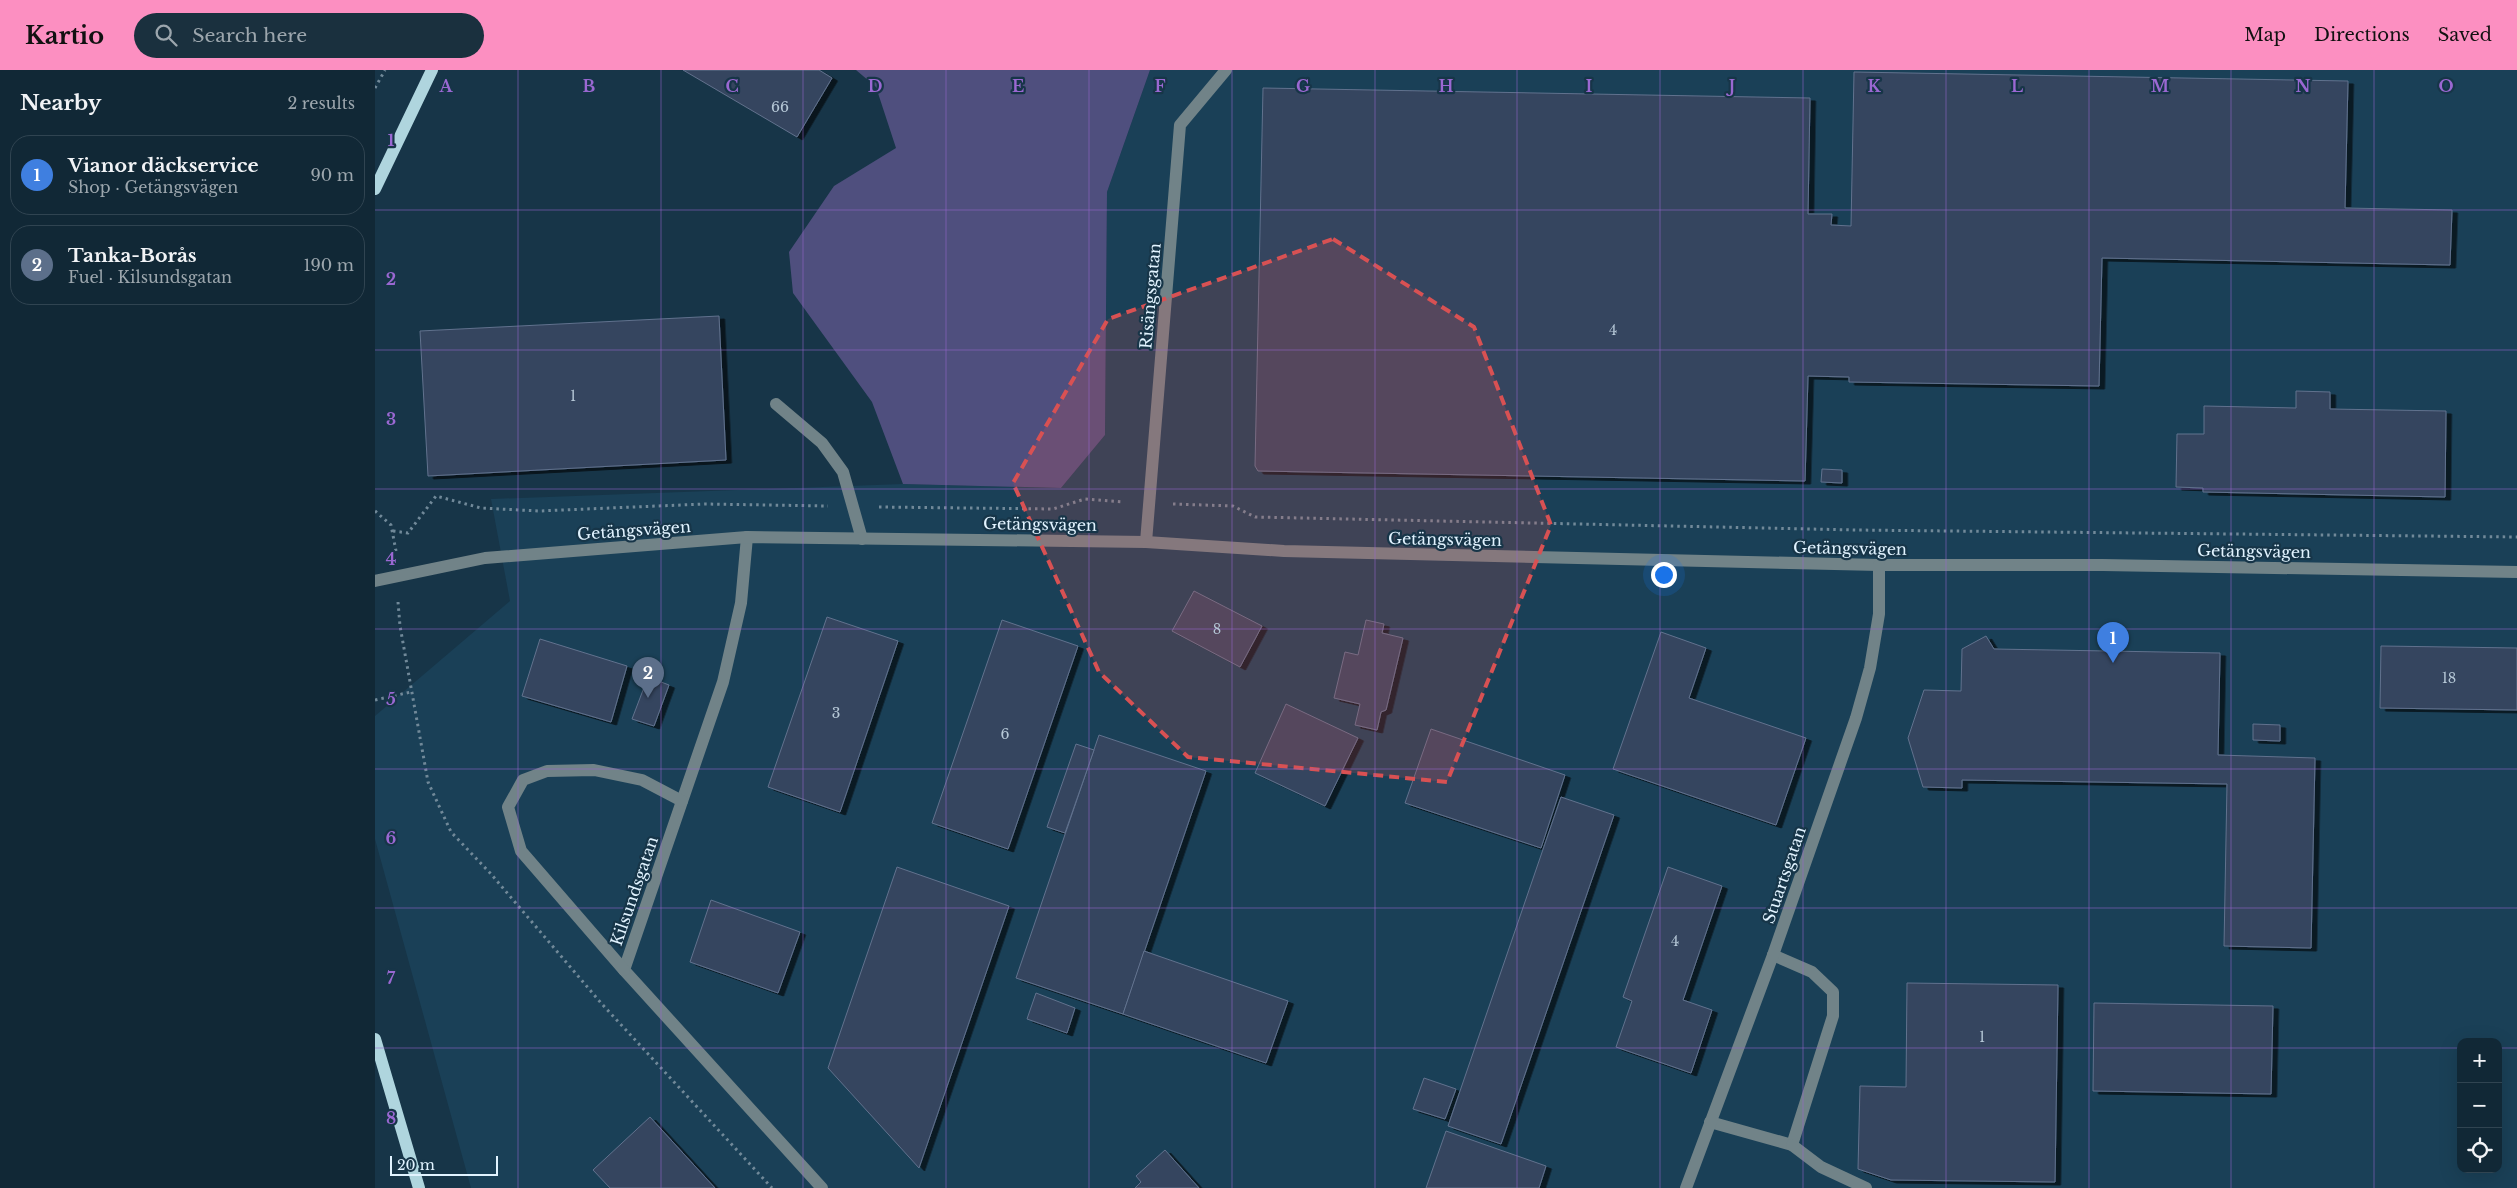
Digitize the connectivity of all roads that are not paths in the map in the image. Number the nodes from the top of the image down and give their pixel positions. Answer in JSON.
{"nodes":[{"id":1,"x":432,"y":70,"type":"edge"},
{"id":2,"x":1226,"y":70,"type":"edge"},
{"id":3,"x":375,"y":189,"type":"edge"},
{"id":4,"x":776,"y":404,"type":"dead end"},
{"id":5,"x":747,"y":537,"type":"junction"},
{"id":6,"x":862,"y":539,"type":"junction"},
{"id":7,"x":1146,"y":542,"type":"junction"},
{"id":8,"x":1879,"y":565,"type":"junction"},
{"id":9,"x":2517,"y":572,"type":"edge"},
{"id":10,"x":375,"y":581,"type":"edge"},
{"id":11,"x":682,"y":801,"type":"junction"},
{"id":12,"x":1773,"y":955,"type":"junction"},
{"id":13,"x":624,"y":970,"type":"junction"},
{"id":14,"x":375,"y":1039,"type":"edge"},
{"id":15,"x":1710,"y":1122,"type":"junction"},
{"id":16,"x":1792,"y":1144,"type":"junction"},
{"id":17,"x":419,"y":1188,"type":"edge"},
{"id":18,"x":822,"y":1188,"type":"edge"},
{"id":19,"x":1686,"y":1188,"type":"edge"},
{"id":20,"x":1866,"y":1188,"type":"edge"}],
"edges":[{"from":1,"to":3,"type":"main road"},
{"from":2,"to":7,"type":"street","name":"Risängsgatan"},
{"from":4,"to":6,"type":"street"},
{"from":5,"to":6,"type":"street","name":"Getängsvägen"},
{"from":5,"to":10,"type":"street","name":"Getängsvägen"},
{"from":5,"to":11,"type":"street","name":"Kilsundsgatan"},
{"from":6,"to":7,"type":"street","name":"Getängsvägen"},
{"from":7,"to":8,"type":"street","name":"Getängsvägen"},
{"from":8,"to":9,"type":"street","name":"Getängsvägen"},
{"from":8,"to":12,"type":"street","name":"Stuartsgatan"},
{"from":11,"to":13,"type":"street","name":"Kilsundsgatan"},
{"from":11,"to":13,"type":"street"},
{"from":12,"to":15,"type":"street","name":"Stuartsgatan"},
{"from":12,"to":16,"type":"street"},
{"from":13,"to":18,"type":"street","name":"Kilsundsgatan"},
{"from":14,"to":17,"type":"main road"},
{"from":15,"to":16,"type":"street"},
{"from":15,"to":19,"type":"street","name":"Stuartsgatan"},
{"from":16,"to":20,"type":"street"}]}
